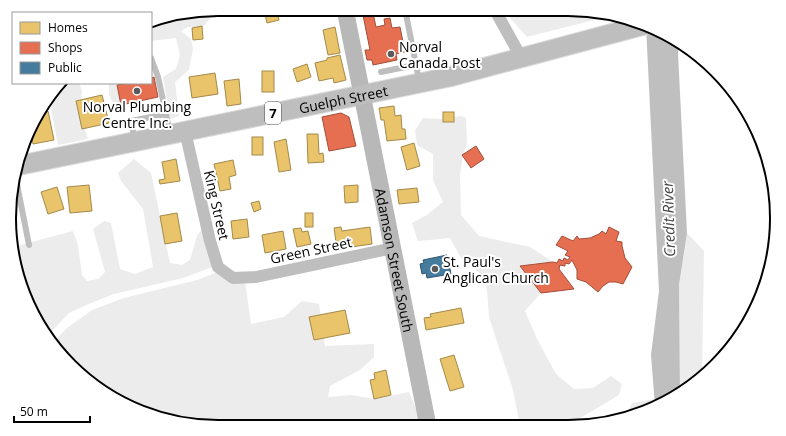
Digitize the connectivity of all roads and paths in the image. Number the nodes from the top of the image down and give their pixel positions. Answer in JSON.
{"nodes":[{"id":1,"x":346,"y":16,"type":"edge"},
{"id":2,"x":406,"y":16,"type":"edge"},
{"id":3,"x":498,"y":16,"type":"edge"},
{"id":4,"x":634,"y":27,"type":"edge"},
{"id":5,"x":521,"y":57,"type":"junction"},
{"id":6,"x":152,"y":61,"type":"edge"},
{"id":7,"x":415,"y":65,"type":"junction"},
{"id":8,"x":381,"y":72,"type":"dead end"},
{"id":9,"x":419,"y":83,"type":"junction"},
{"id":10,"x":362,"y":95,"type":"junction"},
{"id":11,"x":166,"y":114,"type":"junction"},
{"id":12,"x":178,"y":133,"type":"junction"},
{"id":13,"x":135,"y":141,"type":"junction"},
{"id":14,"x":23,"y":164,"type":"edge"},
{"id":15,"x":18,"y":190,"type":"edge"},
{"id":16,"x":29,"y":245,"type":"dead end"},
{"id":17,"x":393,"y":248,"type":"junction"},
{"id":18,"x":233,"y":278,"type":"joint"},
{"id":19,"x":427,"y":420,"type":"edge"}],
"edges":[{"from":1,"to":10,"type":"main road","name":"Adamson Street South"},
{"from":2,"to":7,"type":"lane"},
{"from":3,"to":5,"type":"street"},
{"from":4,"to":5,"type":"main road","name":"Guelph Street","number":"7"},
{"from":5,"to":9,"type":"main road","name":"Guelph Street","number":"7"},
{"from":6,"to":11,"type":"lane"},
{"from":7,"to":8,"type":"lane"},
{"from":7,"to":9,"type":"lane"},
{"from":9,"to":10,"type":"main road","name":"Guelph Street","number":"7"},
{"from":10,"to":12,"type":"main road","name":"Guelph Street","number":"7"},
{"from":10,"to":17,"type":"main road","name":"Adamson Street South"},
{"from":11,"to":12,"type":"lane"},
{"from":11,"to":13,"type":"lane"},
{"from":12,"to":13,"type":"main road","name":"Guelph Street","number":"7"},
{"from":12,"to":18,"type":"street","name":"King Street"},
{"from":13,"to":14,"type":"main road","name":"Guelph Street","number":"7"},
{"from":15,"to":16,"type":"lane"},
{"from":17,"to":18,"type":"street","name":"Green Street"},
{"from":17,"to":19,"type":"main road","name":"Adamson Street South"}]}
